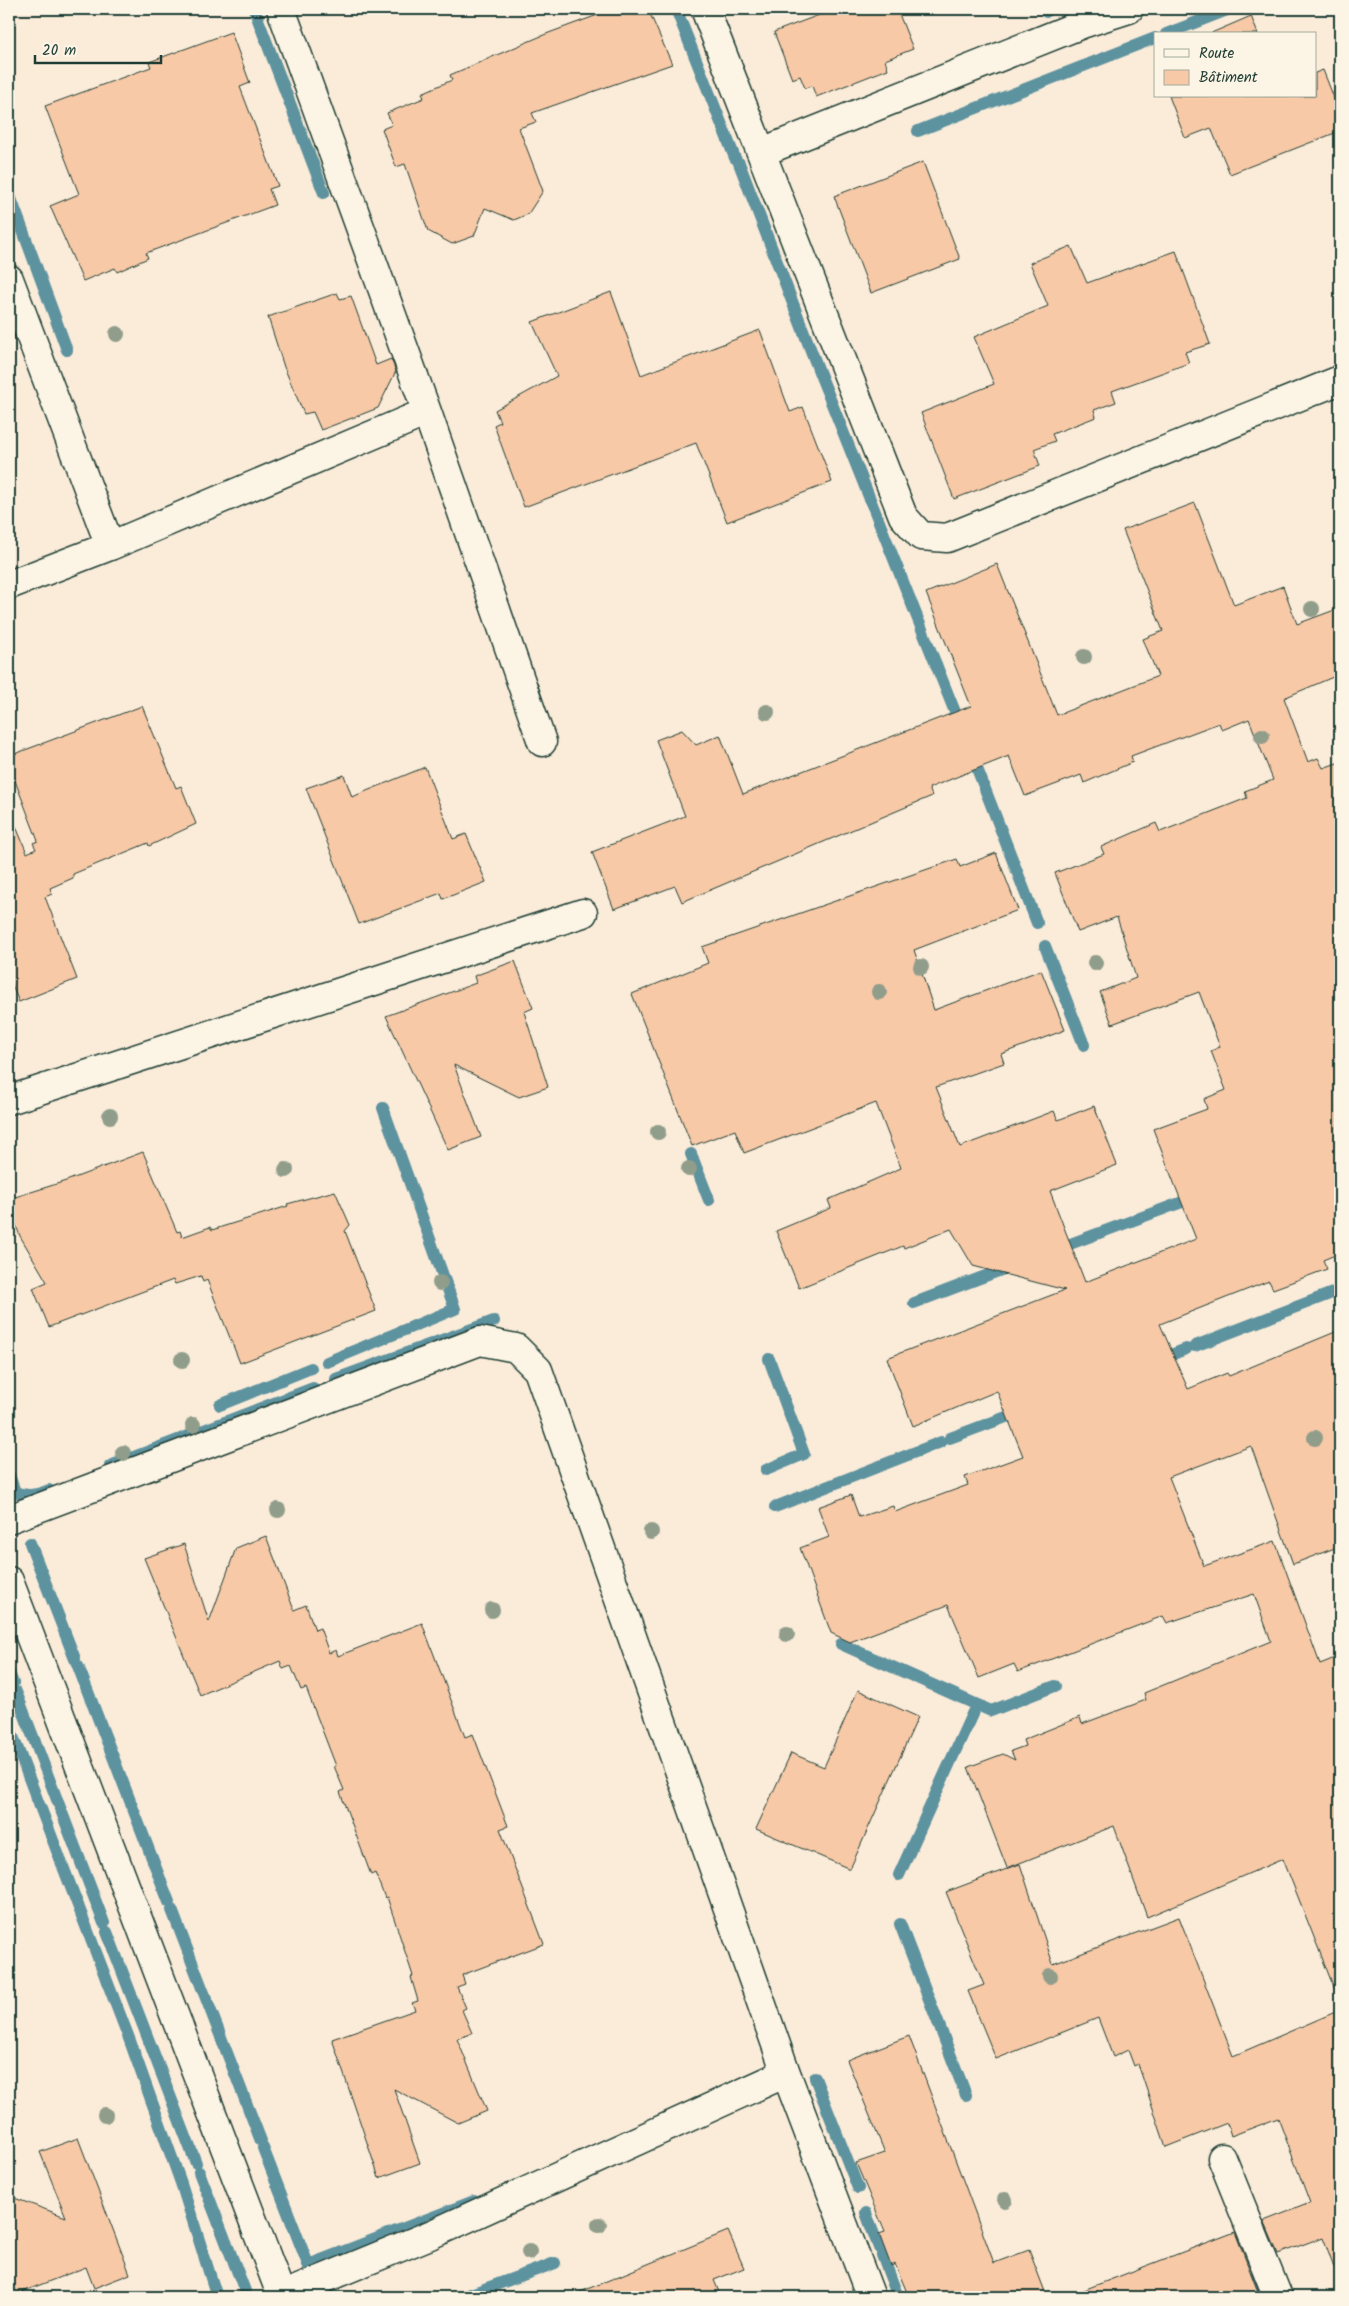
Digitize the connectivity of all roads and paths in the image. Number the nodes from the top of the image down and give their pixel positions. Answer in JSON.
{"nodes":[{"id":1,"x":281,"y":9,"type":"edge"},
{"id":2,"x":705,"y":9,"type":"edge"},
{"id":3,"x":1129,"y":9,"type":"edge"},
{"id":4,"x":1079,"y":16,"type":"edge"},
{"id":5,"x":762,"y":152,"type":"junction"},
{"id":6,"x":9,"y":279,"type":"edge"},
{"id":7,"x":1340,"y":380,"type":"edge"},
{"id":8,"x":427,"y":412,"type":"junction"},
{"id":9,"x":110,"y":546,"type":"junction"},
{"id":10,"x":9,"y":585,"type":"edge"},
{"id":11,"x":542,"y":742,"type":"dead end"},
{"id":12,"x":583,"y":913,"type":"dead end"},
{"id":13,"x":9,"y":1100,"type":"edge"},
{"id":14,"x":9,"y":1519,"type":"edge"},
{"id":15,"x":9,"y":1582,"type":"edge"},
{"id":16,"x":786,"y":2074,"type":"junction"},
{"id":17,"x":1222,"y":2158,"type":"dead end"},
{"id":18,"x":281,"y":2297,"type":"edge"},
{"id":19,"x":872,"y":2297,"type":"edge"},
{"id":20,"x":1278,"y":2297,"type":"edge"}],
"edges":[{"from":1,"to":8,"type":"street"},
{"from":2,"to":5,"type":"street"},
{"from":3,"to":4,"type":"street"},
{"from":4,"to":5,"type":"street"},
{"from":5,"to":7,"type":"street"},
{"from":6,"to":9,"type":"street"},
{"from":8,"to":9,"type":"street"},
{"from":8,"to":11,"type":"street"},
{"from":9,"to":10,"type":"street"},
{"from":12,"to":13,"type":"street"},
{"from":14,"to":16,"type":"street"},
{"from":15,"to":18,"type":"street"},
{"from":16,"to":18,"type":"street"},
{"from":16,"to":19,"type":"street"},
{"from":17,"to":20,"type":"street"}]}
